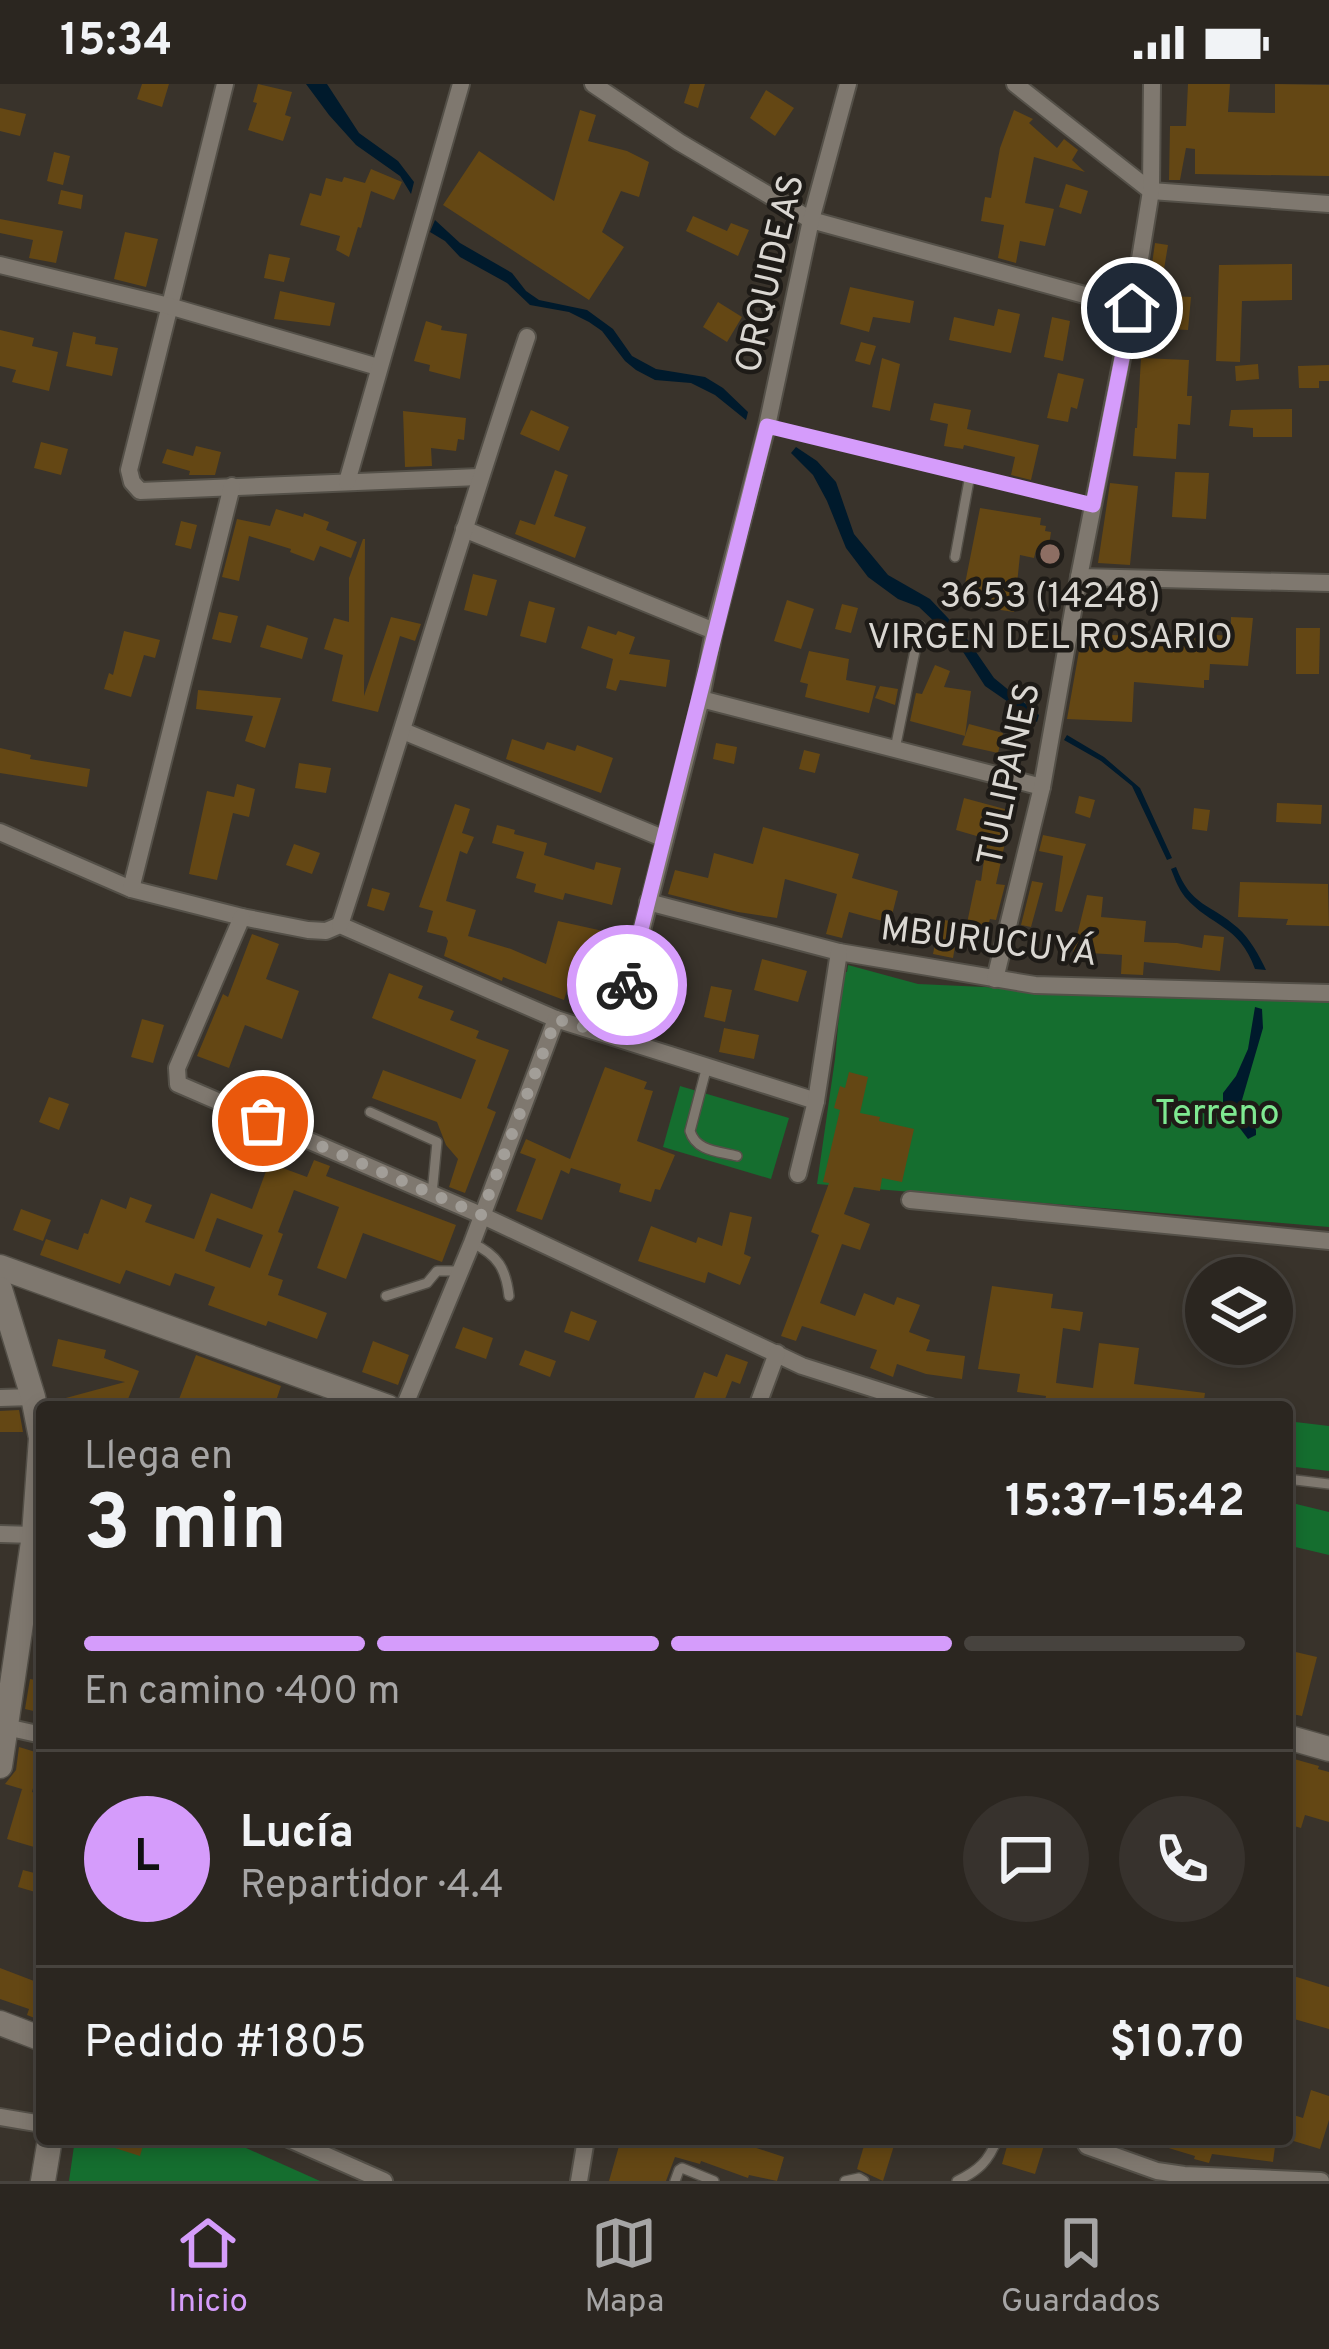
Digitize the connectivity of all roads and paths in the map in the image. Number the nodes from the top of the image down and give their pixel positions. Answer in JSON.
{"nodes":[{"id":1,"x":225,"y":84,"type":"edge"},
{"id":2,"x":461,"y":84,"type":"edge"},
{"id":3,"x":593,"y":84,"type":"edge"},
{"id":4,"x":848,"y":84,"type":"edge"},
{"id":5,"x":1015,"y":84,"type":"edge"},
{"id":6,"x":1152,"y":84,"type":"edge"},
{"id":7,"x":1151,"y":191,"type":"junction"},
{"id":8,"x":1329,"y":204,"type":"edge"},
{"id":9,"x":812,"y":220,"type":"junction"},
{"id":10,"x":0,"y":265,"type":"edge"},
{"id":11,"x":169,"y":306,"type":"junction"},
{"id":12,"x":1132,"y":308,"type":"junction"},
{"id":13,"x":526,"y":337,"type":"dead end"},
{"id":14,"x":379,"y":367,"type":"junction"},
{"id":15,"x":767,"y":426,"type":"junction"},
{"id":16,"x":970,"y":475,"type":"junction"},
{"id":17,"x":479,"y":477,"type":"junction"},
{"id":18,"x":347,"y":482,"type":"junction"},
{"id":19,"x":232,"y":486,"type":"junction"},
{"id":20,"x":1093,"y":505,"type":"junction"},
{"id":21,"x":464,"y":530,"type":"junction"},
{"id":22,"x":955,"y":557,"type":"dead end"},
{"id":23,"x":1079,"y":577,"type":"junction"},
{"id":24,"x":1329,"y":583,"type":"edge"},
{"id":25,"x":920,"y":626,"type":"dead end"},
{"id":26,"x":714,"y":631,"type":"junction"},
{"id":27,"x":701,"y":699,"type":"junction"},
{"id":28,"x":403,"y":731,"type":"junction"},
{"id":29,"x":895,"y":749,"type":"junction"},
{"id":30,"x":1042,"y":787,"type":"junction"},
{"id":31,"x":0,"y":832,"type":"edge"},
{"id":32,"x":664,"y":839,"type":"junction"},
{"id":33,"x":131,"y":889,"type":"junction"},
{"id":34,"x":648,"y":902,"type":"junction"},
{"id":35,"x":242,"y":917,"type":"junction"},
{"id":36,"x":340,"y":925,"type":"junction"},
{"id":37,"x":839,"y":952,"type":"junction"},
{"id":38,"x":995,"y":979,"type":"junction"},
{"id":39,"x":1329,"y":994,"type":"edge"},
{"id":40,"x":556,"y":1019,"type":"junction"},
{"id":41,"x":615,"y":1036,"type":"junction"},
{"id":42,"x":707,"y":1066,"type":"junction"},
{"id":43,"x":816,"y":1101,"type":"junction"},
{"id":44,"x":370,"y":1112,"type":"dead end"},
{"id":45,"x":736,"y":1156,"type":"dead end"},
{"id":46,"x":798,"y":1174,"type":"dead end"},
{"id":47,"x":432,"y":1194,"type":"junction"},
{"id":48,"x":910,"y":1200,"type":"dead end"},
{"id":49,"x":481,"y":1215,"type":"junction"},
{"id":50,"x":1329,"y":1241,"type":"edge"},
{"id":51,"x":472,"y":1244,"type":"junction"},
{"id":52,"x":0,"y":1267,"type":"edge"},
{"id":53,"x":462,"y":1271,"type":"junction"},
{"id":54,"x":0,"y":1289,"type":"edge"},
{"id":55,"x":386,"y":1296,"type":"dead end"},
{"id":56,"x":508,"y":1296,"type":"dead end"},
{"id":57,"x":777,"y":1354,"type":"junction"},
{"id":58,"x":33,"y":1396,"type":"junction"},
{"id":59,"x":0,"y":1398,"type":"edge"},
{"id":60,"x":371,"y":1401,"type":"edge"},
{"id":61,"x":407,"y":1401,"type":"edge"},
{"id":62,"x":759,"y":1401,"type":"edge"},
{"id":63,"x":911,"y":1401,"type":"edge"},
{"id":64,"x":36,"y":1414,"type":"edge"},
{"id":65,"x":1293,"y":1480,"type":"edge"},
{"id":66,"x":1329,"y":1484,"type":"edge"},
{"id":67,"x":36,"y":1503,"type":"edge"},
{"id":68,"x":0,"y":1534,"type":"edge"},
{"id":69,"x":34,"y":1535,"type":"junction"},
{"id":70,"x":36,"y":1737,"type":"edge"},
{"id":71,"x":1293,"y":1739,"type":"edge"},
{"id":72,"x":2,"y":1748,"type":"edge"},
{"id":73,"x":1329,"y":1749,"type":"edge"},
{"id":74,"x":0,"y":2023,"type":"edge"},
{"id":75,"x":36,"y":2037,"type":"edge"},
{"id":76,"x":0,"y":2117,"type":"edge"},
{"id":77,"x":36,"y":2123,"type":"edge"},
{"id":78,"x":49,"y":2145,"type":"edge"},
{"id":79,"x":303,"y":2145,"type":"edge"},
{"id":80,"x":585,"y":2145,"type":"edge"},
{"id":81,"x":995,"y":2145,"type":"edge"},
{"id":82,"x":1087,"y":2145,"type":"edge"},
{"id":83,"x":43,"y":2181,"type":"edge"},
{"id":84,"x":384,"y":2181,"type":"edge"},
{"id":85,"x":579,"y":2181,"type":"edge"},
{"id":86,"x":675,"y":2181,"type":"edge"},
{"id":87,"x":714,"y":2181,"type":"edge"},
{"id":88,"x":845,"y":2181,"type":"edge"},
{"id":89,"x":863,"y":2181,"type":"edge"},
{"id":90,"x":956,"y":2181,"type":"edge"},
{"id":91,"x":1321,"y":2181,"type":"edge"}],
"edges":[{"from":1,"to":11,"type":"street"},
{"from":2,"to":14,"type":"street"},
{"from":3,"to":9,"type":"street"},
{"from":4,"to":9,"type":"street","name":"ORQUIDEAS"},
{"from":5,"to":7,"type":"street"},
{"from":6,"to":7,"type":"street","name":"TULIPANES"},
{"from":7,"to":8,"type":"street"},
{"from":7,"to":12,"type":"street","name":"TULIPANES"},
{"from":9,"to":12,"type":"street"},
{"from":9,"to":15,"type":"street","name":"ORQUIDEAS"},
{"from":10,"to":11,"type":"street"},
{"from":11,"to":14,"type":"street"},
{"from":11,"to":19,"type":"street"},
{"from":12,"to":20,"type":"street","name":"TULIPANES"},
{"from":13,"to":17,"type":"street"},
{"from":14,"to":18,"type":"street"},
{"from":15,"to":16,"type":"lane"},
{"from":15,"to":26,"type":"street","name":"ORQUIDEAS"},
{"from":16,"to":20,"type":"lane"},
{"from":16,"to":22,"type":"lane"},
{"from":17,"to":18,"type":"street"},
{"from":17,"to":21,"type":"street"},
{"from":18,"to":19,"type":"street"},
{"from":19,"to":33,"type":"street"},
{"from":20,"to":23,"type":"street","name":"TULIPANES"},
{"from":21,"to":26,"type":"street"},
{"from":21,"to":28,"type":"street"},
{"from":23,"to":24,"type":"street"},
{"from":23,"to":30,"type":"street","name":"TULIPANES"},
{"from":25,"to":29,"type":"lane"},
{"from":26,"to":27,"type":"street","name":"ORQUIDEAS"},
{"from":27,"to":29,"type":"street"},
{"from":27,"to":32,"type":"street","name":"ORQUIDEAS"},
{"from":28,"to":32,"type":"street"},
{"from":28,"to":36,"type":"street"},
{"from":29,"to":30,"type":"street"},
{"from":30,"to":38,"type":"street","name":"TULIPANES"},
{"from":31,"to":33,"type":"street"},
{"from":32,"to":34,"type":"street","name":"ORQUIDEAS"},
{"from":33,"to":35,"type":"street"},
{"from":34,"to":37,"type":"street","name":"MBURUCUYÁ"},
{"from":34,"to":41,"type":"street","name":"ORQUIDEAS"},
{"from":35,"to":36,"type":"street"},
{"from":35,"to":47,"type":"street"},
{"from":36,"to":40,"type":"street"},
{"from":37,"to":38,"type":"street","name":"MBURUCUYÁ"},
{"from":37,"to":43,"type":"street"},
{"from":38,"to":39,"type":"street","name":"MBURUCUYÁ"},
{"from":40,"to":41,"type":"street"},
{"from":40,"to":49,"type":"street"},
{"from":41,"to":42,"type":"street"},
{"from":42,"to":43,"type":"street"},
{"from":42,"to":45,"type":"lane"},
{"from":43,"to":46,"type":"street"},
{"from":44,"to":47,"type":"lane"},
{"from":47,"to":49,"type":"street"},
{"from":48,"to":50,"type":"street"},
{"from":49,"to":51,"type":"street"},
{"from":49,"to":57,"type":"street"},
{"from":51,"to":53,"type":"street"},
{"from":51,"to":56,"type":"lane"},
{"from":52,"to":60,"type":"street"},
{"from":53,"to":55,"type":"lane"},
{"from":53,"to":61,"type":"street"},
{"from":54,"to":58,"type":"street"},
{"from":57,"to":62,"type":"street"},
{"from":57,"to":63,"type":"street"},
{"from":58,"to":59,"type":"street"},
{"from":58,"to":64,"type":"street"},
{"from":65,"to":66,"type":"lane"},
{"from":67,"to":69,"type":"street"},
{"from":68,"to":69,"type":"street"},
{"from":69,"to":72,"type":"street"},
{"from":70,"to":72,"type":"street"},
{"from":71,"to":73,"type":"street"},
{"from":74,"to":75,"type":"street"},
{"from":76,"to":77,"type":"street"},
{"from":78,"to":83,"type":"street"},
{"from":79,"to":84,"type":"street"},
{"from":80,"to":85,"type":"street"},
{"from":81,"to":90,"type":"lane"},
{"from":82,"to":91,"type":"street"},
{"from":86,"to":87,"type":"lane"},
{"from":88,"to":89,"type":"lane"}]}
